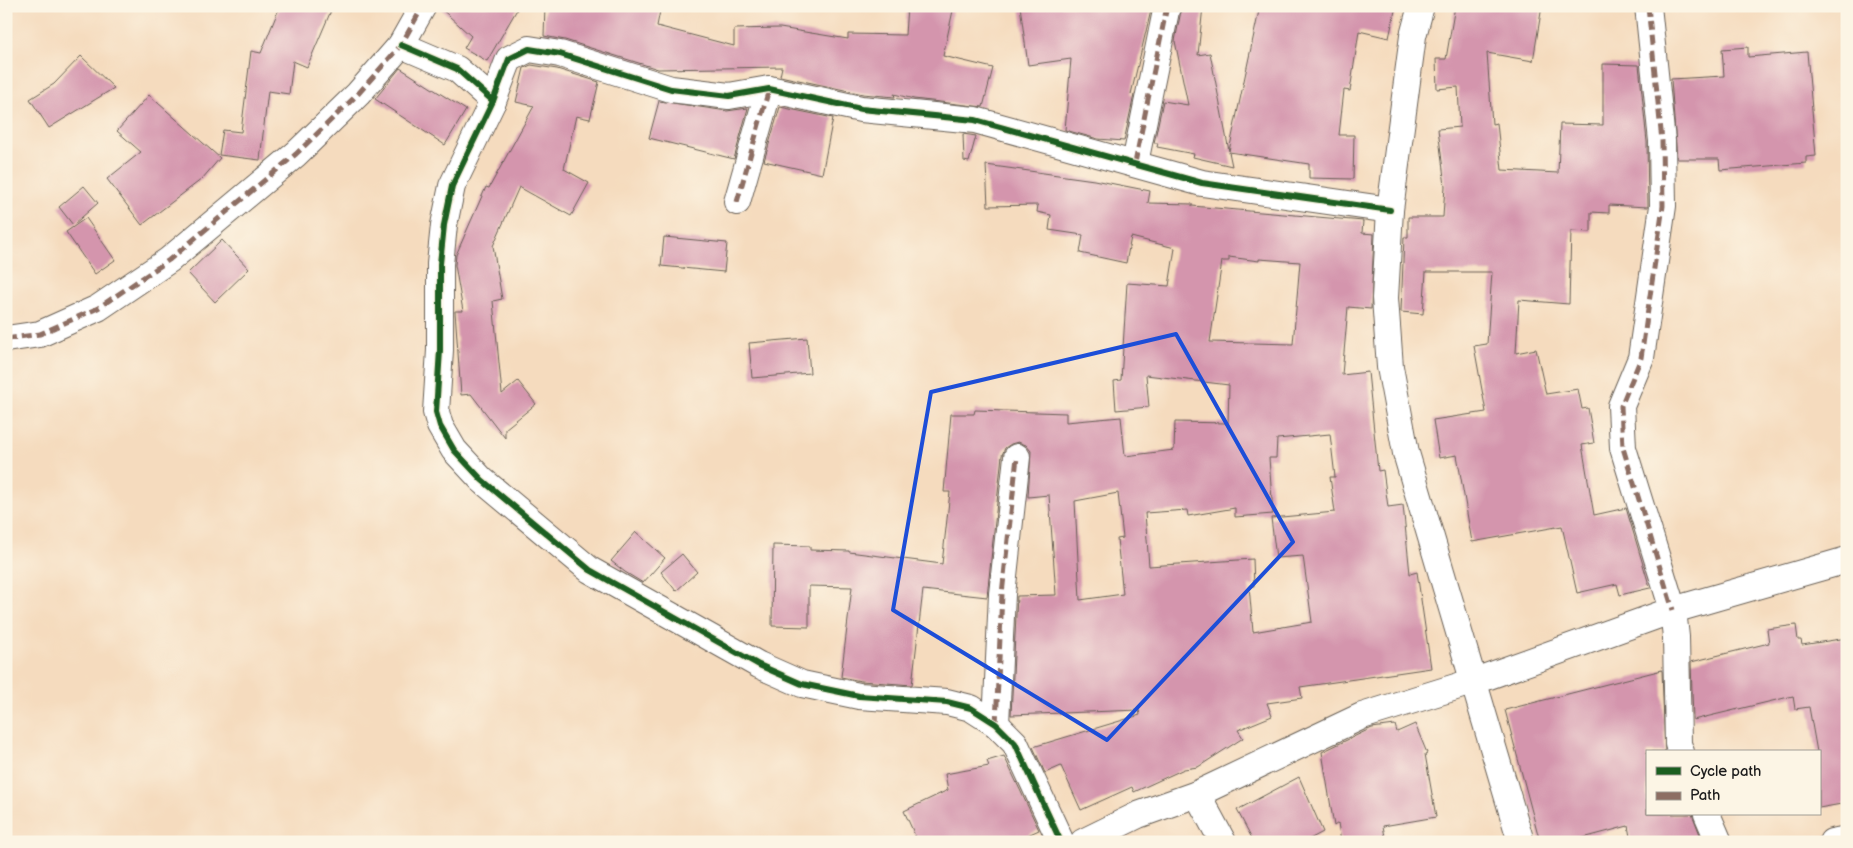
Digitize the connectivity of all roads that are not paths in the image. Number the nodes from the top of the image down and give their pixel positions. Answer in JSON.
{"nodes":[{"id":1,"x":423,"y":6,"type":"edge"},
{"id":2,"x":1167,"y":6,"type":"edge"},
{"id":3,"x":1421,"y":6,"type":"edge"},
{"id":4,"x":1648,"y":6,"type":"edge"},
{"id":5,"x":401,"y":45,"type":"junction"},
{"id":6,"x":769,"y":89,"type":"junction"},
{"id":7,"x":493,"y":101,"type":"junction"},
{"id":8,"x":1135,"y":163,"type":"junction"},
{"id":9,"x":737,"y":202,"type":"dead end"},
{"id":10,"x":1390,"y":210,"type":"junction"},
{"id":11,"x":6,"y":339,"type":"edge"},
{"id":12,"x":1017,"y":457,"type":"dead end"},
{"id":13,"x":1847,"y":560,"type":"edge"},
{"id":14,"x":1673,"y":610,"type":"junction"},
{"id":15,"x":1475,"y":681,"type":"junction"},
{"id":16,"x":996,"y":724,"type":"junction"},
{"id":17,"x":1680,"y":750,"type":"edge"},
{"id":18,"x":1197,"y":794,"type":"junction"},
{"id":19,"x":1708,"y":816,"type":"edge"},
{"id":20,"x":1847,"y":839,"type":"edge"},
{"id":21,"x":1061,"y":842,"type":"edge"},
{"id":22,"x":1083,"y":842,"type":"edge"},
{"id":23,"x":1223,"y":842,"type":"edge"},
{"id":24,"x":1521,"y":842,"type":"edge"},
{"id":25,"x":1719,"y":842,"type":"edge"},
{"id":26,"x":1832,"y":842,"type":"edge"}],
"edges":[{"from":1,"to":5,"type":"street"},
{"from":2,"to":8,"type":"street"},
{"from":3,"to":10,"type":"street"},
{"from":4,"to":14,"type":"street"},
{"from":5,"to":7,"type":"street"},
{"from":5,"to":11,"type":"street"},
{"from":6,"to":7,"type":"street"},
{"from":6,"to":8,"type":"street"},
{"from":6,"to":9,"type":"street"},
{"from":7,"to":16,"type":"street"},
{"from":8,"to":10,"type":"street"},
{"from":10,"to":15,"type":"street"},
{"from":12,"to":16,"type":"street"},
{"from":13,"to":14,"type":"street"},
{"from":14,"to":15,"type":"street"},
{"from":14,"to":17,"type":"street"},
{"from":15,"to":18,"type":"street"},
{"from":15,"to":24,"type":"street"},
{"from":16,"to":21,"type":"street"},
{"from":18,"to":22,"type":"street"},
{"from":18,"to":23,"type":"street"},
{"from":19,"to":25,"type":"street"},
{"from":20,"to":26,"type":"street"}]}
